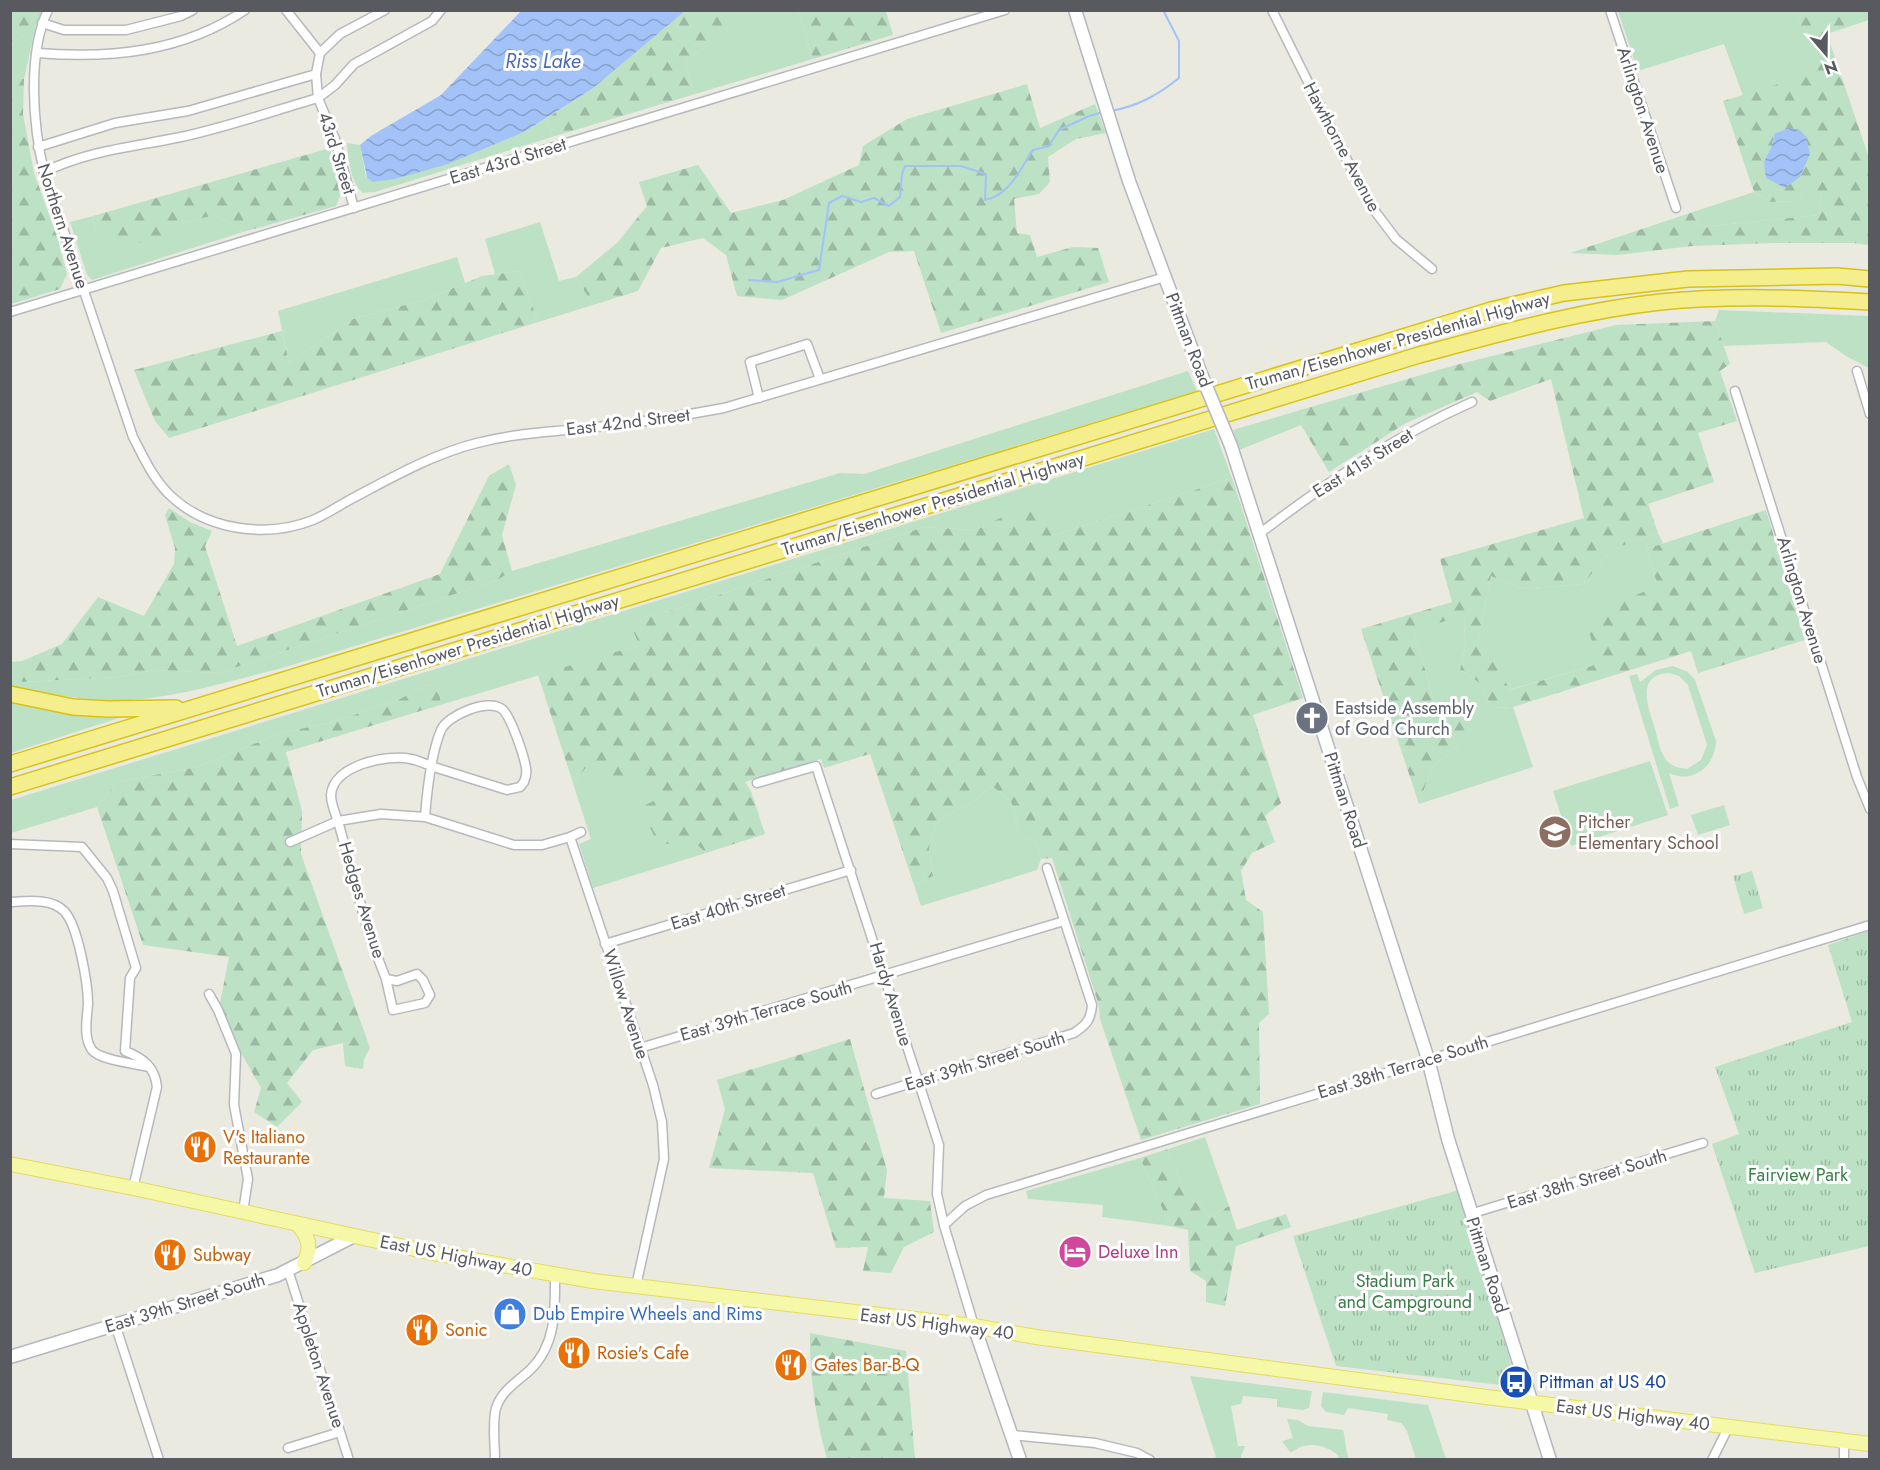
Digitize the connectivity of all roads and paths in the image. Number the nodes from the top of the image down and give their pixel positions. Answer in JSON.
{"nodes":[{"id":1,"x":48,"y":10,"type":"edge"},
{"id":2,"x":193,"y":10,"type":"edge"},
{"id":3,"x":245,"y":10,"type":"edge"},
{"id":4,"x":286,"y":10,"type":"edge"},
{"id":5,"x":384,"y":10,"type":"edge"},
{"id":6,"x":441,"y":10,"type":"edge"},
{"id":7,"x":1005,"y":10,"type":"edge"},
{"id":8,"x":1076,"y":10,"type":"edge"},
{"id":9,"x":1272,"y":10,"type":"edge"},
{"id":10,"x":1610,"y":10,"type":"edge"},
{"id":11,"x":42,"y":22,"type":"junction"},
{"id":12,"x":37,"y":53,"type":"junction"},
{"id":13,"x":320,"y":53,"type":"junction"},
{"id":14,"x":316,"y":74,"type":"junction"},
{"id":15,"x":318,"y":98,"type":"junction"},
{"id":16,"x":38,"y":147,"type":"junction"},
{"id":17,"x":44,"y":172,"type":"junction"},
{"id":18,"x":354,"y":208,"type":"junction"},
{"id":19,"x":1676,"y":208,"type":"dead end"},
{"id":20,"x":1432,"y":269,"type":"dead end"},
{"id":21,"x":1165,"y":277,"type":"junction"},
{"id":22,"x":1869,"y":279,"type":"edge"},
{"id":23,"x":84,"y":290,"type":"junction"},
{"id":24,"x":1869,"y":302,"type":"edge"},
{"id":25,"x":10,"y":312,"type":"edge"},
{"id":26,"x":1857,"y":371,"type":"dead end"},
{"id":27,"x":820,"y":379,"type":"junction"},
{"id":28,"x":1735,"y":391,"type":"dead end"},
{"id":29,"x":759,"y":398,"type":"junction"},
{"id":30,"x":1472,"y":402,"type":"dead end"},
{"id":31,"x":1869,"y":414,"type":"edge"},
{"id":32,"x":133,"y":437,"type":"joint"},
{"id":33,"x":1259,"y":534,"type":"junction"},
{"id":34,"x":10,"y":694,"type":"edge"},
{"id":35,"x":194,"y":707,"type":"junction"},
{"id":36,"x":10,"y":764,"type":"edge"},
{"id":37,"x":432,"y":766,"type":"junction"},
{"id":38,"x":757,"y":783,"type":"dead end"},
{"id":39,"x":10,"y":787,"type":"edge"},
{"id":40,"x":1868,"y":803,"type":"edge"},
{"id":41,"x":425,"y":817,"type":"junction"},
{"id":42,"x":338,"y":821,"type":"junction"},
{"id":43,"x":581,"y":832,"type":"dead end"},
{"id":44,"x":570,"y":837,"type":"junction"},
{"id":45,"x":290,"y":842,"type":"dead end"},
{"id":46,"x":10,"y":844,"type":"edge"},
{"id":47,"x":1047,"y":868,"type":"dead end"},
{"id":48,"x":851,"y":870,"type":"junction"},
{"id":49,"x":10,"y":902,"type":"edge"},
{"id":50,"x":1064,"y":921,"type":"junction"},
{"id":51,"x":1869,"y":925,"type":"edge"},
{"id":52,"x":605,"y":944,"type":"junction"},
{"id":53,"x":885,"y":976,"type":"junction"},
{"id":54,"x":386,"y":979,"type":"junction"},
{"id":55,"x":209,"y":994,"type":"dead end"},
{"id":56,"x":640,"y":1048,"type":"junction"},
{"id":57,"x":1428,"y":1059,"type":"junction"},
{"id":58,"x":151,"y":1068,"type":"junction"},
{"id":59,"x":918,"y":1082,"type":"junction"},
{"id":60,"x":876,"y":1094,"type":"dead end"},
{"id":61,"x":1702,"y":1143,"type":"dead end"},
{"id":62,"x":10,"y":1164,"type":"edge"},
{"id":63,"x":133,"y":1188,"type":"junction"},
{"id":64,"x":243,"y":1212,"type":"junction"},
{"id":65,"x":1470,"y":1214,"type":"junction"},
{"id":66,"x":297,"y":1224,"type":"junction"},
{"id":67,"x":944,"y":1225,"type":"junction"},
{"id":68,"x":354,"y":1236,"type":"junction"},
{"id":69,"x":304,"y":1263,"type":"junction"},
{"id":70,"x":288,"y":1270,"type":"junction"},
{"id":71,"x":555,"y":1274,"type":"junction"},
{"id":72,"x":636,"y":1286,"type":"junction"},
{"id":73,"x":115,"y":1324,"type":"junction"},
{"id":74,"x":974,"y":1326,"type":"junction"},
{"id":75,"x":10,"y":1357,"type":"edge"},
{"id":76,"x":1531,"y":1402,"type":"junction"},
{"id":77,"x":1729,"y":1426,"type":"junction"},
{"id":78,"x":340,"y":1432,"type":"junction"},
{"id":79,"x":1012,"y":1435,"type":"junction"},
{"id":80,"x":1844,"y":1440,"type":"junction"},
{"id":81,"x":1869,"y":1444,"type":"edge"},
{"id":82,"x":288,"y":1448,"type":"dead end"},
{"id":83,"x":159,"y":1460,"type":"edge"},
{"id":84,"x":349,"y":1460,"type":"edge"},
{"id":85,"x":495,"y":1460,"type":"edge"},
{"id":86,"x":1020,"y":1460,"type":"edge"},
{"id":87,"x":1150,"y":1460,"type":"edge"},
{"id":88,"x":1550,"y":1460,"type":"edge"},
{"id":89,"x":1712,"y":1460,"type":"edge"},
{"id":90,"x":1844,"y":1460,"type":"edge"}],
"edges":[{"from":1,"to":11,"type":"street","name":"Northern Avenue"},
{"from":2,"to":11,"type":"street"},
{"from":3,"to":12,"type":"street"},
{"from":4,"to":13,"type":"street"},
{"from":5,"to":13,"type":"street"},
{"from":6,"to":15,"type":"street"},
{"from":7,"to":18,"type":"street","name":"East 43rd Street"},
{"from":8,"to":21,"type":"street","name":"Pittman Road"},
{"from":9,"to":20,"type":"street","name":"Hawthorne Avenue"},
{"from":10,"to":19,"type":"street","name":"Arlington Avenue"},
{"from":11,"to":12,"type":"street","name":"Northern Avenue"},
{"from":12,"to":16,"type":"street","name":"Northern Avenue"},
{"from":13,"to":14,"type":"street","name":"43rd Street"},
{"from":14,"to":15,"type":"street","name":"43rd Street"},
{"from":14,"to":16,"type":"street"},
{"from":15,"to":17,"type":"street"},
{"from":15,"to":18,"type":"street","name":"43rd Street"},
{"from":16,"to":17,"type":"street","name":"Northern Avenue"},
{"from":17,"to":23,"type":"street","name":"Northern Avenue"},
{"from":18,"to":23,"type":"street","name":"East 43rd Street"},
{"from":21,"to":27,"type":"street","name":"East 42nd Street"},
{"from":21,"to":33,"type":"street","name":"Pittman Road","bridge":true},
{"from":22,"to":35,"type":"highway","name":"Truman/Eisenhower Presidential Highway"},
{"from":23,"to":25,"type":"street","name":"East 43rd Street"},
{"from":23,"to":32,"type":"street","name":"Northern Avenue"},
{"from":24,"to":39,"type":"highway","name":"Truman/Eisenhower Presidential Highway"},
{"from":26,"to":31,"type":"street"},
{"from":27,"to":29,"type":"street","name":"East 42nd Street"},
{"from":27,"to":29,"type":"street"},
{"from":28,"to":40,"type":"street","name":"Arlington Avenue"},
{"from":29,"to":32,"type":"street","name":"East 42nd Street"},
{"from":30,"to":33,"type":"street","name":"East 41st Street"},
{"from":33,"to":57,"type":"street","name":"Pittman Road"},
{"from":34,"to":35,"type":"highway"},
{"from":35,"to":36,"type":"highway","name":"Truman/Eisenhower Presidential Highway"},
{"from":37,"to":37,"type":"street"},
{"from":37,"to":41,"type":"street"},
{"from":37,"to":42,"type":"street"},
{"from":38,"to":48,"type":"street","name":"Hardy Avenue"},
{"from":41,"to":42,"type":"street"},
{"from":41,"to":44,"type":"street"},
{"from":42,"to":45,"type":"street"},
{"from":42,"to":54,"type":"street","name":"Hedges Avenue"},
{"from":43,"to":44,"type":"street"},
{"from":44,"to":52,"type":"street","name":"Willow Avenue"},
{"from":46,"to":58,"type":"street"},
{"from":47,"to":50,"type":"street"},
{"from":48,"to":52,"type":"street","name":"East 40th Street"},
{"from":48,"to":53,"type":"street","name":"Hardy Avenue"},
{"from":49,"to":58,"type":"street"},
{"from":50,"to":53,"type":"street","name":"East 39th Terrace South"},
{"from":50,"to":59,"type":"street","name":"East 39th Street South"},
{"from":51,"to":57,"type":"street","name":"East 38th Terrace South"},
{"from":52,"to":56,"type":"street","name":"Willow Avenue"},
{"from":53,"to":56,"type":"street","name":"East 39th Terrace South"},
{"from":53,"to":59,"type":"street","name":"Hardy Avenue"},
{"from":54,"to":54,"type":"street","name":"Hedges Avenue"},
{"from":55,"to":64,"type":"street"},
{"from":56,"to":72,"type":"street","name":"Willow Avenue"},
{"from":57,"to":65,"type":"street","name":"Pittman Road"},
{"from":57,"to":67,"type":"street","name":"East 38th Terrace South"},
{"from":58,"to":63,"type":"street"},
{"from":59,"to":60,"type":"street","name":"East 39th Street South"},
{"from":59,"to":67,"type":"street","name":"Hardy Avenue"},
{"from":61,"to":65,"type":"street","name":"East 38th Street South"},
{"from":62,"to":63,"type":"main road","name":"East US Highway 40"},
{"from":63,"to":64,"type":"main road","name":"East US Highway 40"},
{"from":64,"to":66,"type":"main road","name":"East US Highway 40"},
{"from":65,"to":76,"type":"street","name":"Pittman Road"},
{"from":66,"to":68,"type":"main road","name":"East US Highway 40"},
{"from":66,"to":69,"type":"main road"},
{"from":67,"to":74,"type":"street","name":"Hardy Avenue"},
{"from":68,"to":69,"type":"street","name":"East 39th Street South"},
{"from":68,"to":71,"type":"main road","name":"East US Highway 40"},
{"from":69,"to":70,"type":"street","name":"East 39th Street South"},
{"from":70,"to":73,"type":"street","name":"East 39th Street South"},
{"from":70,"to":78,"type":"street","name":"Appleton Avenue"},
{"from":71,"to":72,"type":"main road","name":"East US Highway 40"},
{"from":71,"to":85,"type":"street"},
{"from":72,"to":74,"type":"main road","name":"East US Highway 40"},
{"from":73,"to":75,"type":"street","name":"East 39th Street South"},
{"from":73,"to":83,"type":"street"},
{"from":74,"to":76,"type":"main road","name":"East US Highway 40"},
{"from":74,"to":79,"type":"street"},
{"from":76,"to":77,"type":"main road","name":"East US Highway 40"},
{"from":76,"to":88,"type":"street","name":"Pittman Road"},
{"from":77,"to":80,"type":"main road","name":"East US Highway 40"},
{"from":77,"to":89,"type":"street"},
{"from":78,"to":82,"type":"street"},
{"from":78,"to":84,"type":"street","name":"Appleton Avenue"},
{"from":79,"to":86,"type":"street"},
{"from":79,"to":87,"type":"street"},
{"from":80,"to":81,"type":"main road","name":"East US Highway 40"},
{"from":80,"to":90,"type":"street"}]}
